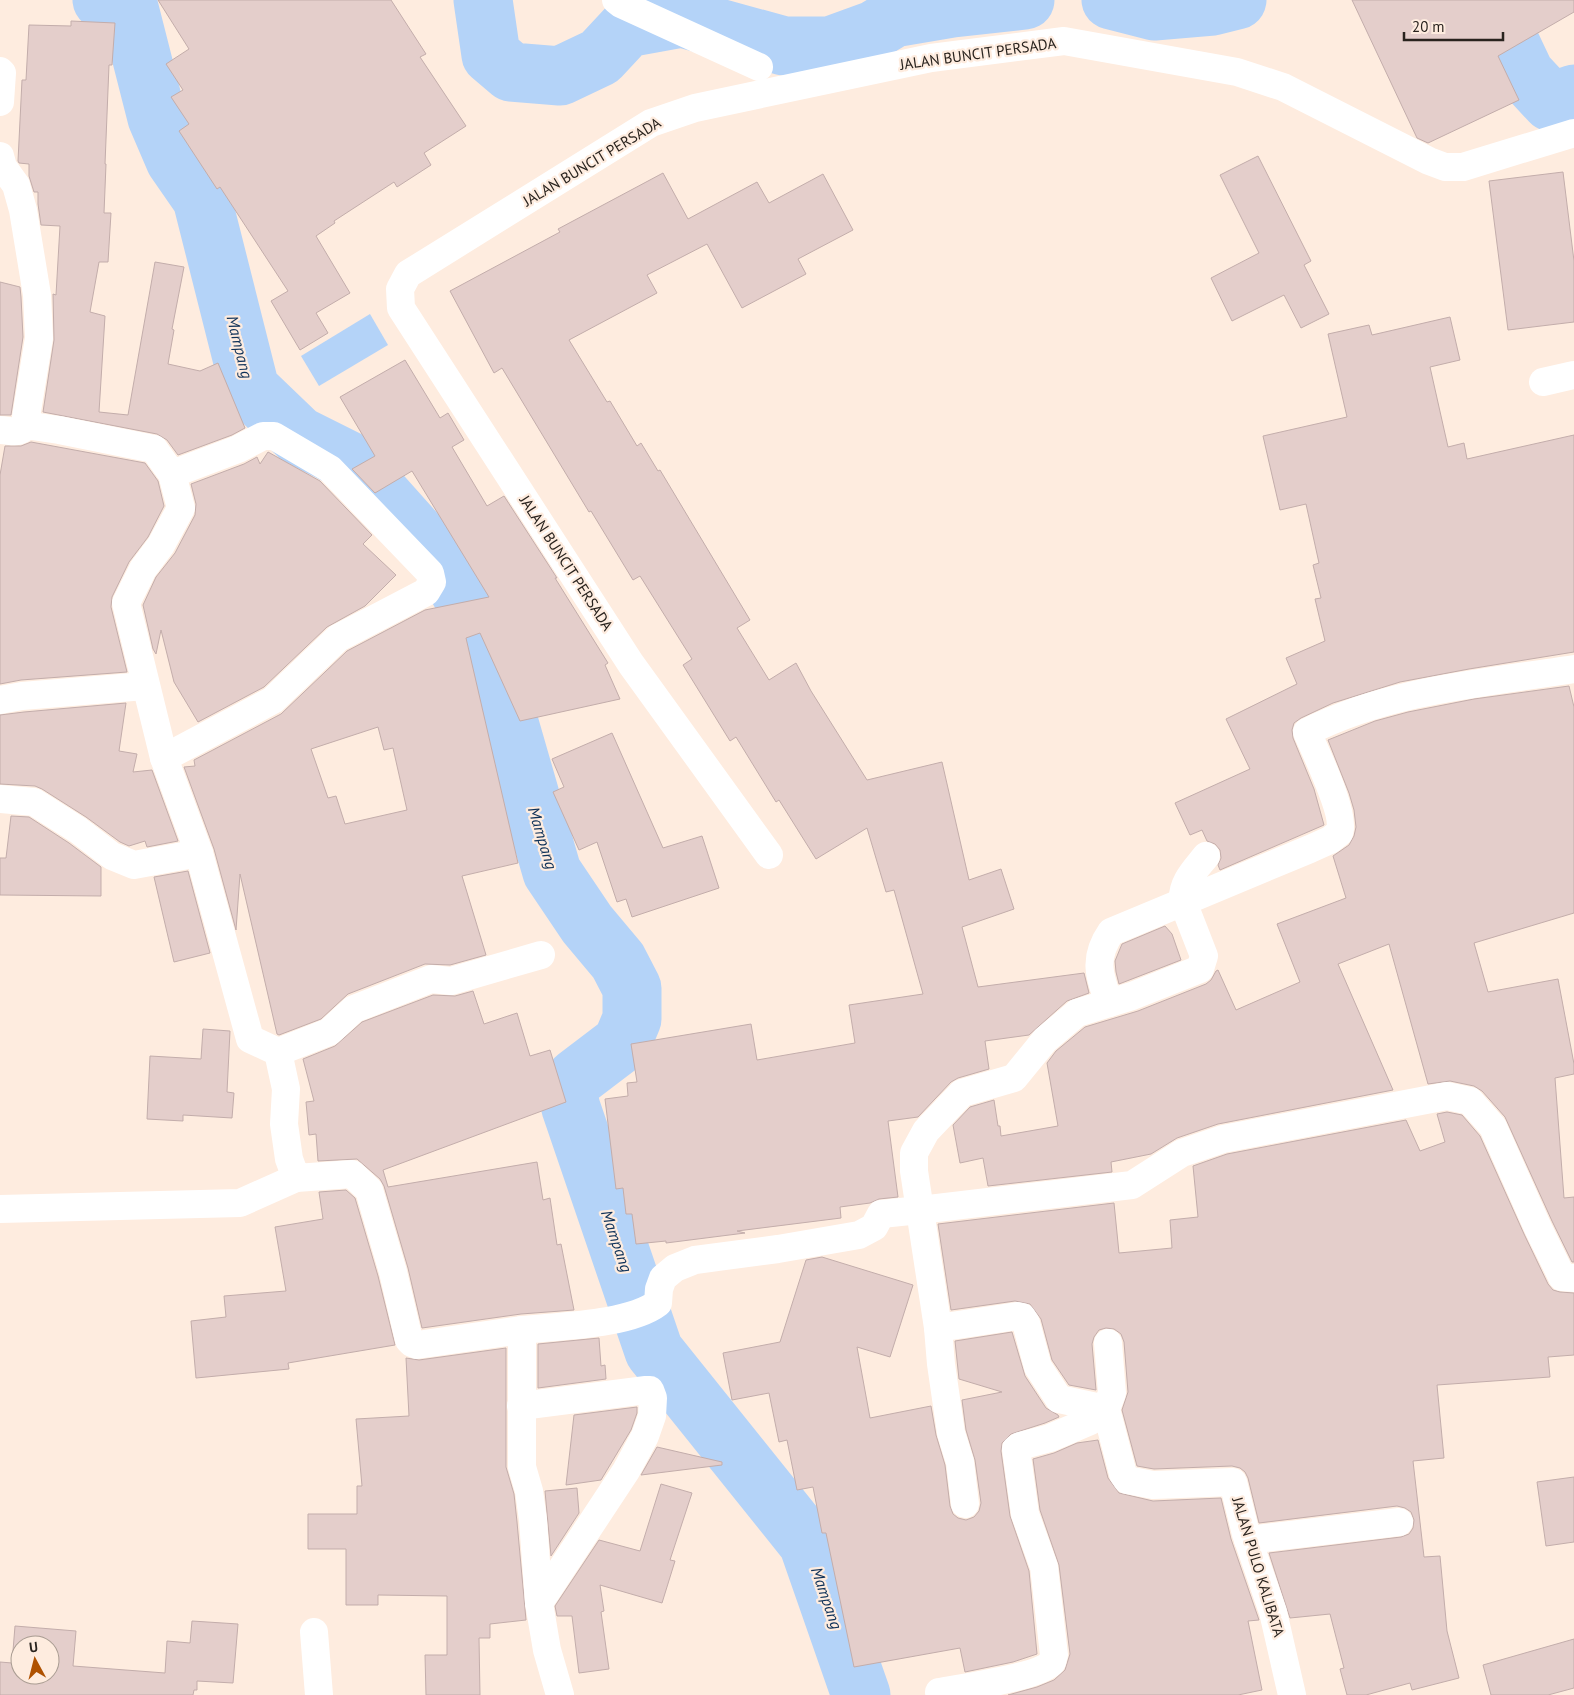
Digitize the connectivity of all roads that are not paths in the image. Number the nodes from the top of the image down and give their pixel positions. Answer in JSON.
{"nodes":[{"id":1,"x":619,"y":2,"type":"edge"},
{"id":2,"x":759,"y":66,"type":"dead end"},
{"id":3,"x":0,"y":71,"type":"edge"},
{"id":4,"x":0,"y":102,"type":"edge"},
{"id":5,"x":1574,"y":133,"type":"edge"},
{"id":6,"x":0,"y":156,"type":"edge"},
{"id":7,"x":1574,"y":375,"type":"edge"},
{"id":8,"x":1542,"y":382,"type":"dead end"},
{"id":9,"x":27,"y":423,"type":"junction"},
{"id":10,"x":0,"y":430,"type":"edge"},
{"id":11,"x":172,"y":474,"type":"junction"},
{"id":12,"x":1574,"y":669,"type":"edge"},
{"id":13,"x":145,"y":686,"type":"junction"},
{"id":14,"x":0,"y":700,"type":"edge"},
{"id":15,"x":164,"y":758,"type":"junction"},
{"id":16,"x":0,"y":799,"type":"edge"},
{"id":17,"x":199,"y":853,"type":"junction"},
{"id":18,"x":769,"y":855,"type":"dead end"},
{"id":19,"x":1206,"y":856,"type":"dead end"},
{"id":20,"x":1183,"y":902,"type":"junction"},
{"id":21,"x":541,"y":955,"type":"dead end"},
{"id":22,"x":1109,"y":1003,"type":"junction"},
{"id":23,"x":278,"y":1052,"type":"junction"},
{"id":24,"x":296,"y":1178,"type":"junction"},
{"id":25,"x":0,"y":1209,"type":"edge"},
{"id":26,"x":920,"y":1210,"type":"junction"},
{"id":27,"x":1574,"y":1278,"type":"edge"},
{"id":28,"x":938,"y":1328,"type":"junction"},
{"id":29,"x":522,"y":1330,"type":"junction"},
{"id":30,"x":1108,"y":1343,"type":"dead end"},
{"id":31,"x":521,"y":1406,"type":"junction"},
{"id":32,"x":1106,"y":1409,"type":"junction"},
{"id":33,"x":965,"y":1504,"type":"dead end"},
{"id":34,"x":1399,"y":1522,"type":"dead end"},
{"id":35,"x":1248,"y":1540,"type":"junction"},
{"id":36,"x":539,"y":1603,"type":"junction"},
{"id":37,"x":314,"y":1632,"type":"dead end"},
{"id":38,"x":939,"y":1692,"type":"dead end"},
{"id":39,"x":319,"y":1695,"type":"edge"},
{"id":40,"x":560,"y":1695,"type":"edge"},
{"id":41,"x":1292,"y":1695,"type":"edge"}],
"edges":[{"from":1,"to":2,"type":"street"},
{"from":3,"to":4,"type":"street"},
{"from":5,"to":18,"type":"street","name":"JALAN BUNCIT PERSADA"},
{"from":6,"to":9,"type":"street"},
{"from":7,"to":8,"type":"street"},
{"from":9,"to":10,"type":"street"},
{"from":9,"to":11,"type":"street"},
{"from":11,"to":13,"type":"street"},
{"from":11,"to":15,"type":"street"},
{"from":12,"to":20,"type":"street"},
{"from":13,"to":14,"type":"street"},
{"from":13,"to":15,"type":"street"},
{"from":15,"to":17,"type":"street"},
{"from":16,"to":17,"type":"street"},
{"from":17,"to":23,"type":"street"},
{"from":19,"to":20,"type":"street"},
{"from":20,"to":22,"type":"street"},
{"from":20,"to":22,"type":"street"},
{"from":21,"to":23,"type":"street"},
{"from":22,"to":26,"type":"street"},
{"from":23,"to":24,"type":"street"},
{"from":24,"to":25,"type":"street"},
{"from":24,"to":29,"type":"street"},
{"from":26,"to":27,"type":"street"},
{"from":26,"to":28,"type":"street"},
{"from":26,"to":29,"type":"street"},
{"from":28,"to":32,"type":"street"},
{"from":28,"to":33,"type":"street"},
{"from":29,"to":31,"type":"street"},
{"from":30,"to":32,"type":"street"},
{"from":31,"to":36,"type":"street"},
{"from":31,"to":36,"type":"street"},
{"from":32,"to":35,"type":"street","name":"JALAN PULO KALIBATA"},
{"from":32,"to":38,"type":"street"},
{"from":34,"to":35,"type":"street"},
{"from":35,"to":41,"type":"street","name":"JALAN PULO KALIBATA"},
{"from":36,"to":40,"type":"street"},
{"from":37,"to":39,"type":"street"}]}
